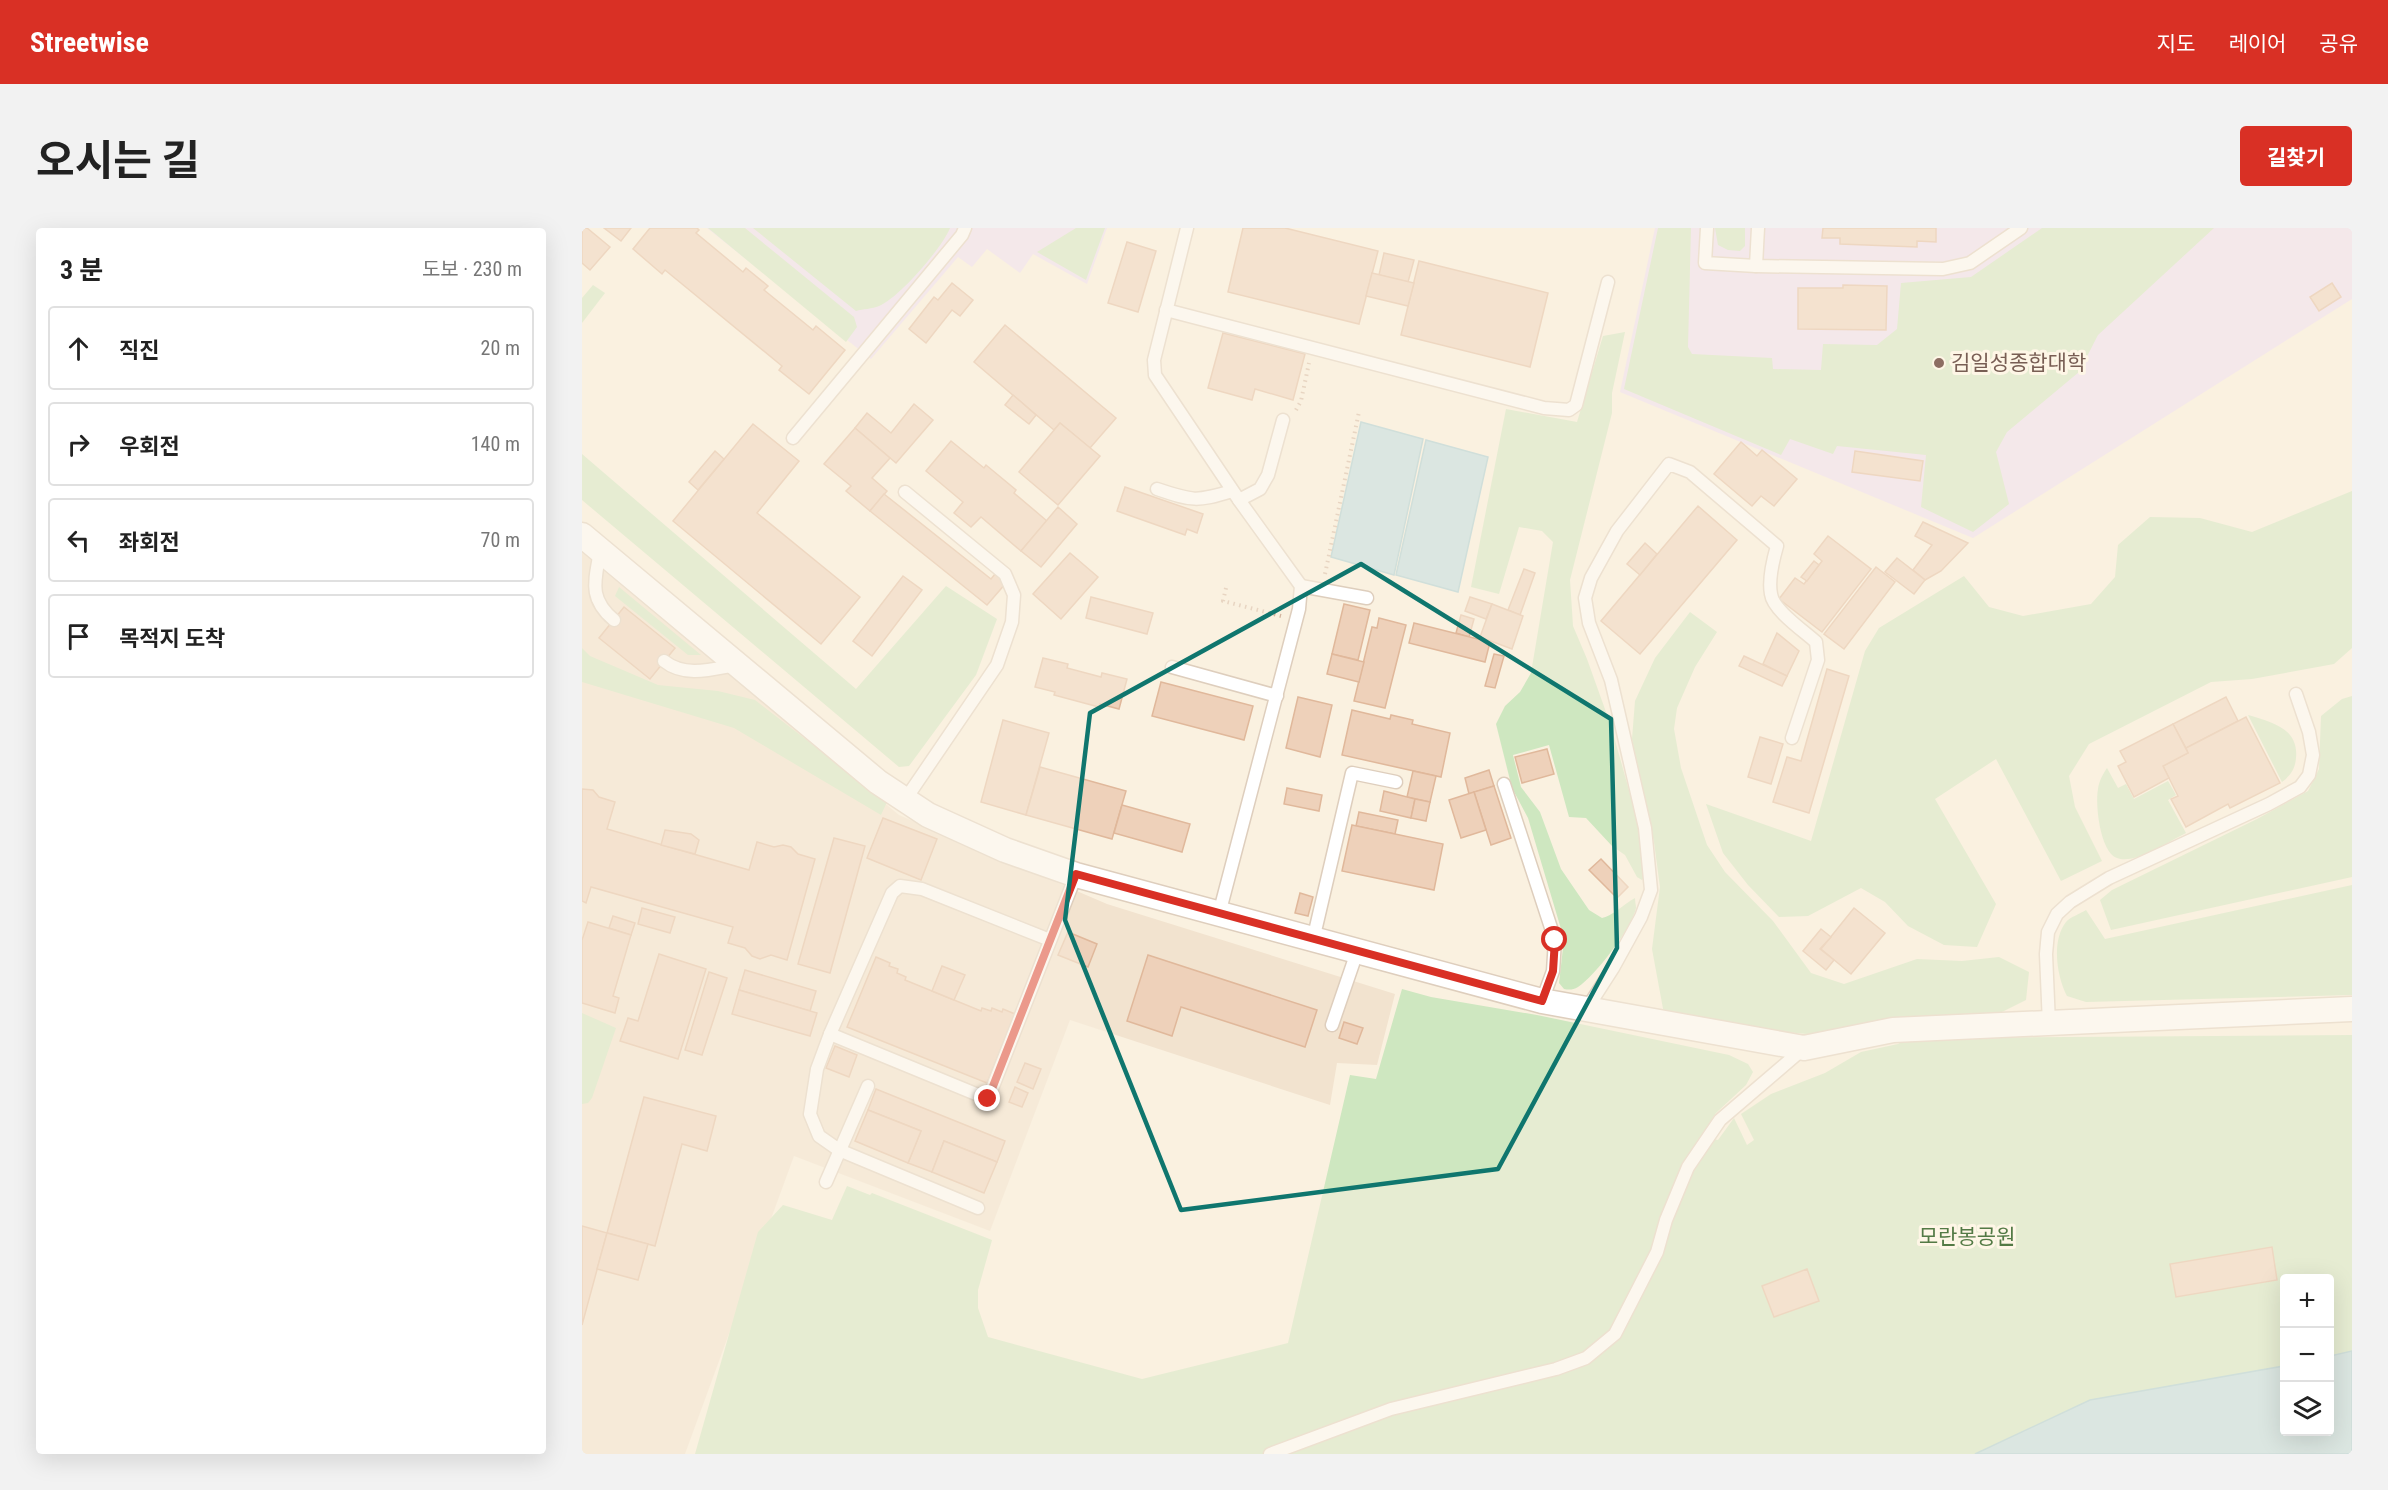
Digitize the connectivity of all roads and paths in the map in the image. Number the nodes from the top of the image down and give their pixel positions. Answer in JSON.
{"nodes":[{"id":1,"x":965,"y":228,"type":"edge"},
{"id":2,"x":1187,"y":228,"type":"edge"},
{"id":3,"x":1707,"y":228,"type":"edge"},
{"id":4,"x":1758,"y":228,"type":"edge"},
{"id":5,"x":2021,"y":228,"type":"edge"},
{"id":6,"x":1756,"y":266,"type":"junction"},
{"id":7,"x":1608,"y":282,"type":"dead end"},
{"id":8,"x":1166,"y":310,"type":"junction"},
{"id":9,"x":1313,"y":348,"type":"junction"},
{"id":10,"x":1359,"y":412,"type":"dead end"},
{"id":11,"x":1283,"y":420,"type":"joint"},
{"id":12,"x":793,"y":438,"type":"dead end"},
{"id":13,"x":1157,"y":489,"type":"dead end"},
{"id":14,"x":905,"y":492,"type":"dead end"},
{"id":15,"x":1235,"y":496,"type":"junction"},
{"id":16,"x":582,"y":535,"type":"edge"},
{"id":17,"x":600,"y":551,"type":"junction"},
{"id":18,"x":1301,"y":586,"type":"junction"},
{"id":19,"x":1226,"y":588,"type":"dead end"},
{"id":20,"x":1322,"y":590,"type":"junction"},
{"id":21,"x":1367,"y":598,"type":"dead end"},
{"id":22,"x":614,"y":620,"type":"dead end"},
{"id":23,"x":1296,"y":621,"type":"junction"},
{"id":24,"x":664,"y":661,"type":"dead end"},
{"id":25,"x":736,"y":665,"type":"junction"},
{"id":26,"x":1172,"y":666,"type":"dead end"},
{"id":27,"x":2296,"y":694,"type":"dead end"},
{"id":28,"x":1277,"y":696,"type":"junction"},
{"id":29,"x":1792,"y":738,"type":"dead end"},
{"id":30,"x":1396,"y":782,"type":"dead end"},
{"id":31,"x":1504,"y":784,"type":"dead end"},
{"id":32,"x":905,"y":800,"type":"junction"},
{"id":33,"x":1076,"y":874,"type":"junction"},
{"id":34,"x":1219,"y":915,"type":"junction"},
{"id":35,"x":1050,"y":940,"type":"junction"},
{"id":36,"x":1313,"y":940,"type":"junction"},
{"id":37,"x":1357,"y":952,"type":"junction"},
{"id":38,"x":1542,"y":1001,"type":"junction"},
{"id":39,"x":2352,"y":1009,"type":"edge"},
{"id":40,"x":1586,"y":1010,"type":"junction"},
{"id":41,"x":2049,"y":1024,"type":"junction"},
{"id":42,"x":1332,"y":1025,"type":"dead end"},
{"id":43,"x":830,"y":1034,"type":"junction"},
{"id":44,"x":1804,"y":1048,"type":"junction"},
{"id":45,"x":868,"y":1086,"type":"dead end"},
{"id":46,"x":839,"y":1150,"type":"junction"},
{"id":47,"x":826,"y":1182,"type":"dead end"},
{"id":48,"x":978,"y":1208,"type":"dead end"},
{"id":49,"x":1270,"y":1454,"type":"edge"}],
"edges":[{"from":1,"to":12,"type":"lane"},
{"from":2,"to":8,"type":"lane"},
{"from":3,"to":6,"type":"lane"},
{"from":4,"to":6,"type":"lane"},
{"from":5,"to":6,"type":"lane"},
{"from":7,"to":9,"type":"lane"},
{"from":8,"to":9,"type":"lane"},
{"from":8,"to":15,"type":"lane"},
{"from":9,"to":11,"type":"path"},
{"from":10,"to":20,"type":"path"},
{"from":11,"to":15,"type":"lane"},
{"from":13,"to":15,"type":"lane"},
{"from":14,"to":32,"type":"lane"},
{"from":15,"to":18,"type":"lane"},
{"from":16,"to":17,"type":"street"},
{"from":17,"to":22,"type":"lane"},
{"from":17,"to":25,"type":"street"},
{"from":18,"to":20,"type":"lane"},
{"from":18,"to":23,"type":"lane"},
{"from":19,"to":23,"type":"path"},
{"from":20,"to":21,"type":"lane"},
{"from":23,"to":28,"type":"lane"},
{"from":24,"to":25,"type":"lane"},
{"from":25,"to":32,"type":"street"},
{"from":26,"to":28,"type":"lane"},
{"from":27,"to":41,"type":"lane"},
{"from":28,"to":34,"type":"lane"},
{"from":29,"to":40,"type":"lane"},
{"from":30,"to":36,"type":"lane"},
{"from":31,"to":38,"type":"lane"},
{"from":32,"to":33,"type":"street"},
{"from":33,"to":34,"type":"street"},
{"from":33,"to":35,"type":"lane"},
{"from":34,"to":36,"type":"street"},
{"from":35,"to":43,"type":"lane"},
{"from":35,"to":43,"type":"lane"},
{"from":36,"to":37,"type":"street"},
{"from":37,"to":38,"type":"street"},
{"from":37,"to":42,"type":"lane"},
{"from":38,"to":40,"type":"street"},
{"from":39,"to":41,"type":"street"},
{"from":40,"to":44,"type":"street"},
{"from":41,"to":44,"type":"street"},
{"from":43,"to":46,"type":"lane"},
{"from":44,"to":49,"type":"lane"},
{"from":45,"to":46,"type":"lane"},
{"from":46,"to":47,"type":"lane"},
{"from":46,"to":48,"type":"lane"}]}
